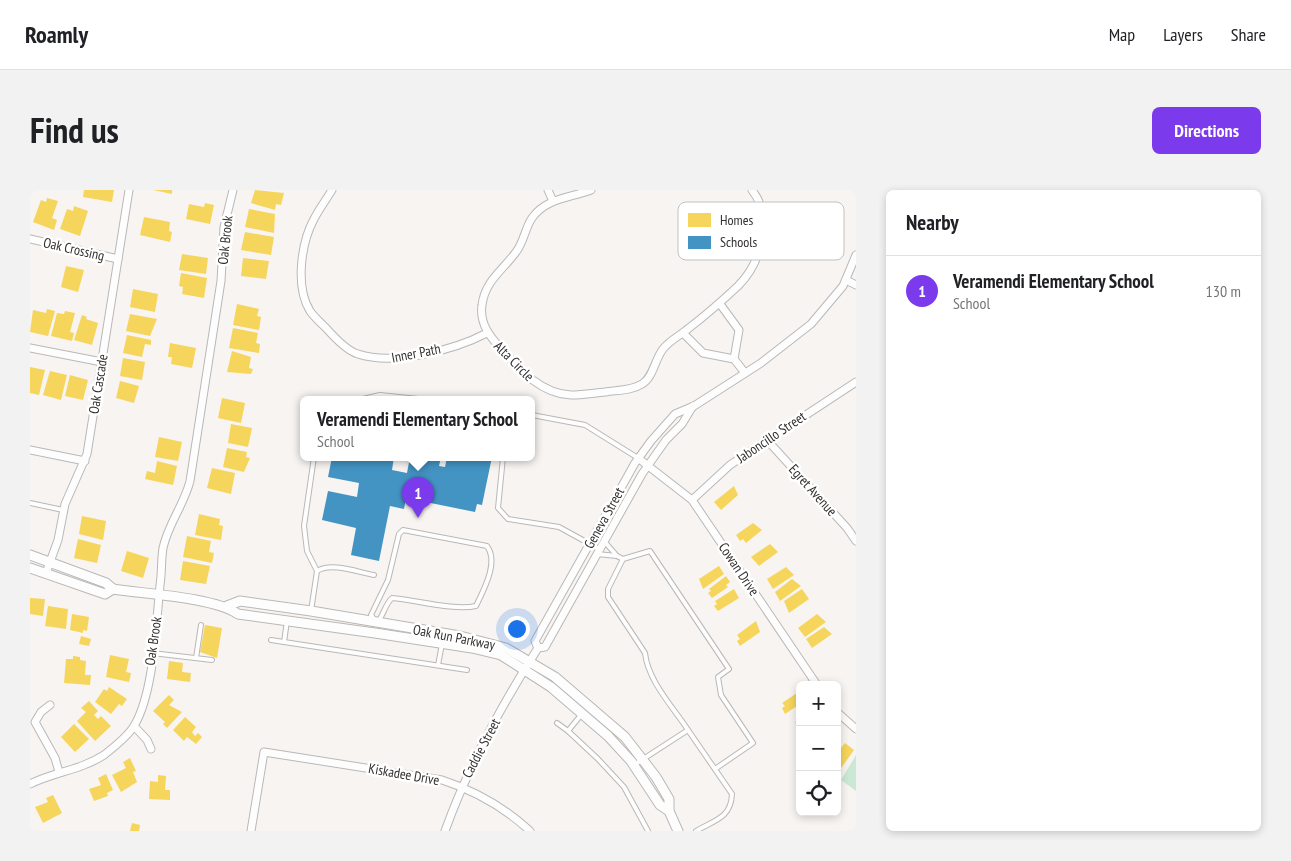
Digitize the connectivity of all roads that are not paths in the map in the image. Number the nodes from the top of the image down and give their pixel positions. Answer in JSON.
{"nodes":[{"id":1,"x":129,"y":190,"type":"edge"},
{"id":2,"x":233,"y":190,"type":"edge"},
{"id":3,"x":332,"y":190,"type":"edge"},
{"id":4,"x":548,"y":190,"type":"edge"},
{"id":5,"x":591,"y":190,"type":"edge"},
{"id":6,"x":752,"y":190,"type":"edge"},
{"id":7,"x":552,"y":200,"type":"junction"},
{"id":8,"x":758,"y":202,"type":"edge"},
{"id":9,"x":30,"y":239,"type":"edge"},
{"id":10,"x":856,"y":255,"type":"edge"},
{"id":11,"x":118,"y":259,"type":"junction"},
{"id":12,"x":757,"y":260,"type":"edge"},
{"id":13,"x":846,"y":280,"type":"junction"},
{"id":14,"x":856,"y":285,"type":"edge"},
{"id":15,"x":720,"y":304,"type":"junction"},
{"id":16,"x":487,"y":333,"type":"junction"},
{"id":17,"x":683,"y":333,"type":"junction"},
{"id":18,"x":30,"y":348,"type":"edge"},
{"id":19,"x":734,"y":359,"type":"junction"},
{"id":20,"x":102,"y":362,"type":"junction"},
{"id":21,"x":745,"y":373,"type":"junction"},
{"id":22,"x":855,"y":384,"type":"edge"},
{"id":23,"x":376,"y":396,"type":"edge"},
{"id":24,"x":390,"y":396,"type":"edge"},
{"id":25,"x":694,"y":406,"type":"junction"},
{"id":26,"x":535,"y":416,"type":"edge"},
{"id":27,"x":767,"y":440,"type":"junction"},
{"id":28,"x":30,"y":450,"type":"edge"},
{"id":29,"x":638,"y":458,"type":"junction"},
{"id":30,"x":85,"y":461,"type":"junction"},
{"id":31,"x":313,"y":461,"type":"edge"},
{"id":32,"x":503,"y":461,"type":"edge"},
{"id":33,"x":648,"y":465,"type":"junction"},
{"id":34,"x":692,"y":500,"type":"junction"},
{"id":35,"x":30,"y":503,"type":"edge"},
{"id":36,"x":63,"y":510,"type":"junction"},
{"id":37,"x":604,"y":541,"type":"junction"},
{"id":38,"x":856,"y":541,"type":"edge"},
{"id":39,"x":589,"y":545,"type":"junction"},
{"id":40,"x":598,"y":551,"type":"junction"},
{"id":41,"x":30,"y":555,"type":"edge"},
{"id":42,"x":617,"y":556,"type":"junction"},
{"id":43,"x":624,"y":559,"type":"junction"},
{"id":44,"x":50,"y":562,"type":"junction"},
{"id":45,"x":30,"y":568,"type":"edge"},
{"id":46,"x":317,"y":572,"type":"junction"},
{"id":47,"x":46,"y":573,"type":"junction"},
{"id":48,"x":374,"y":575,"type":"dead end"},
{"id":49,"x":113,"y":589,"type":"junction"},
{"id":50,"x":159,"y":596,"type":"junction"},
{"id":51,"x":227,"y":606,"type":"junction"},
{"id":52,"x":311,"y":611,"type":"junction"},
{"id":53,"x":287,"y":621,"type":"junction"},
{"id":54,"x":201,"y":625,"type":"dead end"},
{"id":55,"x":376,"y":628,"type":"junction"},
{"id":56,"x":271,"y":640,"type":"dead end"},
{"id":57,"x":284,"y":642,"type":"junction"},
{"id":58,"x":442,"y":644,"type":"junction"},
{"id":59,"x":538,"y":648,"type":"junction"},
{"id":60,"x":152,"y":653,"type":"junction"},
{"id":61,"x":196,"y":658,"type":"junction"},
{"id":62,"x":212,"y":660,"type":"dead end"},
{"id":63,"x":530,"y":660,"type":"junction"},
{"id":64,"x":438,"y":665,"type":"junction"},
{"id":65,"x":525,"y":669,"type":"junction"},
{"id":66,"x":467,"y":670,"type":"dead end"},
{"id":67,"x":815,"y":681,"type":"edge"},
{"id":68,"x":50,"y":705,"type":"dead end"},
{"id":69,"x":581,"y":714,"type":"junction"},
{"id":70,"x":841,"y":716,"type":"edge"},
{"id":71,"x":557,"y":722,"type":"dead end"},
{"id":72,"x":134,"y":726,"type":"junction"},
{"id":73,"x":856,"y":729,"type":"edge"},
{"id":74,"x":688,"y":730,"type":"junction"},
{"id":75,"x":568,"y":731,"type":"junction"},
{"id":76,"x":151,"y":749,"type":"dead end"},
{"id":77,"x":644,"y":759,"type":"junction"},
{"id":78,"x":634,"y":765,"type":"junction"},
{"id":79,"x":715,"y":769,"type":"junction"},
{"id":80,"x":59,"y":772,"type":"junction"},
{"id":81,"x":30,"y":784,"type":"edge"},
{"id":82,"x":461,"y":786,"type":"junction"},
{"id":83,"x":669,"y":811,"type":"junction"},
{"id":84,"x":251,"y":831,"type":"edge"},
{"id":85,"x":445,"y":831,"type":"edge"},
{"id":86,"x":530,"y":831,"type":"edge"},
{"id":87,"x":648,"y":831,"type":"edge"},
{"id":88,"x":678,"y":831,"type":"edge"},
{"id":89,"x":696,"y":831,"type":"edge"}],
"edges":[{"from":1,"to":11,"type":"street","name":"Oak Cascade"},
{"from":2,"to":50,"type":"street","name":"Oak Brook"},
{"from":3,"to":16,"type":"street","name":"Inner Path"},
{"from":4,"to":7,"type":"street"},
{"from":5,"to":7,"type":"street"},
{"from":6,"to":8,"type":"street","name":"Alta Circle"},
{"from":7,"to":16,"type":"street","name":"Alta Circle"},
{"from":9,"to":11,"type":"street","name":"Oak Crossing"},
{"from":10,"to":13,"type":"street","name":"Geneva Street"},
{"from":11,"to":20,"type":"street","name":"Oak Cascade"},
{"from":12,"to":15,"type":"street","name":"Alta Circle"},
{"from":13,"to":14,"type":"street"},
{"from":13,"to":21,"type":"street","name":"Geneva Street"},
{"from":15,"to":17,"type":"street","name":"Alta Circle"},
{"from":15,"to":19,"type":"street"},
{"from":16,"to":17,"type":"street","name":"Alta Circle"},
{"from":17,"to":19,"type":"street"},
{"from":18,"to":20,"type":"street"},
{"from":19,"to":21,"type":"street"},
{"from":20,"to":30,"type":"street","name":"Oak Cascade"},
{"from":21,"to":25,"type":"street","name":"Geneva Street"},
{"from":22,"to":27,"type":"street","name":"Jaboncillo Street"},
{"from":23,"to":24,"type":"lane"},
{"from":25,"to":29,"type":"street","name":"Geneva Street"},
{"from":25,"to":33,"type":"street","name":"Geneva Street"},
{"from":26,"to":29,"type":"lane"},
{"from":27,"to":34,"type":"street","name":"Jaboncillo Street"},
{"from":27,"to":38,"type":"street","name":"Egret Avenue"},
{"from":28,"to":30,"type":"street"},
{"from":29,"to":33,"type":"street","name":"Cowan Drive"},
{"from":29,"to":39,"type":"street","name":"Geneva Street"},
{"from":30,"to":36,"type":"street","name":"Oak Cascade"},
{"from":31,"to":46,"type":"lane"},
{"from":32,"to":39,"type":"lane"},
{"from":33,"to":34,"type":"street","name":"Cowan Drive"},
{"from":33,"to":37,"type":"street","name":"Geneva Street"},
{"from":34,"to":67,"type":"street","name":"Cowan Drive"},
{"from":35,"to":36,"type":"lane"},
{"from":36,"to":44,"type":"street","name":"Oak Cascade"},
{"from":37,"to":40,"type":"street","name":"Geneva Street"},
{"from":37,"to":42,"type":"lane"},
{"from":39,"to":40,"type":"lane"},
{"from":39,"to":59,"type":"street","name":"Geneva Street"},
{"from":40,"to":42,"type":"lane"},
{"from":40,"to":59,"type":"street","name":"Geneva Street"},
{"from":41,"to":44,"type":"street","name":"Oak Run Parkway"},
{"from":42,"to":43,"type":"lane"},
{"from":43,"to":74,"type":"lane"},
{"from":43,"to":79,"type":"lane"},
{"from":44,"to":47,"type":"street","name":"Oak Cascade"},
{"from":44,"to":49,"type":"street","name":"Oak Run Parkway"},
{"from":45,"to":47,"type":"street","name":"Oak Run Parkway"},
{"from":46,"to":48,"type":"lane"},
{"from":46,"to":52,"type":"lane"},
{"from":47,"to":49,"type":"street","name":"Oak Run Parkway"},
{"from":49,"to":50,"type":"street","name":"Oak Run Parkway"},
{"from":50,"to":51,"type":"street","name":"Oak Run Parkway"},
{"from":50,"to":60,"type":"street","name":"Oak Brook"},
{"from":51,"to":52,"type":"street","name":"Oak Run Parkway"},
{"from":51,"to":53,"type":"street","name":"Oak Run Parkway"},
{"from":52,"to":55,"type":"street","name":"Oak Run Parkway"},
{"from":53,"to":55,"type":"street","name":"Oak Run Parkway"},
{"from":53,"to":57,"type":"lane"},
{"from":54,"to":61,"type":"lane"},
{"from":55,"to":55,"type":"lane"},
{"from":55,"to":58,"type":"street","name":"Oak Run Parkway"},
{"from":55,"to":63,"type":"street","name":"Oak Run Parkway"},
{"from":56,"to":57,"type":"lane"},
{"from":57,"to":64,"type":"lane"},
{"from":58,"to":64,"type":"lane"},
{"from":58,"to":65,"type":"street","name":"Oak Run Parkway"},
{"from":59,"to":63,"type":"street","name":"Geneva Street"},
{"from":60,"to":61,"type":"lane"},
{"from":60,"to":72,"type":"street","name":"Oak Brook"},
{"from":61,"to":62,"type":"lane"},
{"from":63,"to":65,"type":"street","name":"Geneva Street"},
{"from":63,"to":77,"type":"street","name":"Oak Run Parkway"},
{"from":64,"to":66,"type":"lane"},
{"from":65,"to":69,"type":"street","name":"Oak Run Parkway"},
{"from":65,"to":82,"type":"street","name":"Caddie Street"},
{"from":68,"to":80,"type":"street"},
{"from":69,"to":75,"type":"lane"},
{"from":69,"to":78,"type":"street","name":"Oak Run Parkway"},
{"from":70,"to":73,"type":"street"},
{"from":71,"to":75,"type":"lane"},
{"from":72,"to":76,"type":"street"},
{"from":72,"to":80,"type":"street","name":"Oak Brook"},
{"from":74,"to":77,"type":"lane"},
{"from":74,"to":79,"type":"lane"},
{"from":75,"to":87,"type":"lane"},
{"from":77,"to":78,"type":"lane"},
{"from":77,"to":83,"type":"street","name":"Oak Run Parkway"},
{"from":78,"to":83,"type":"street","name":"Oak Run Parkway"},
{"from":79,"to":89,"type":"lane"},
{"from":80,"to":81,"type":"street","name":"Oak Brook"},
{"from":82,"to":84,"type":"street","name":"Kiskadee Drive"},
{"from":82,"to":85,"type":"street","name":"Caddie Street"},
{"from":82,"to":86,"type":"street","name":"Kiskadee Drive"},
{"from":83,"to":88,"type":"street","name":"Oak Run Parkway"}]}
